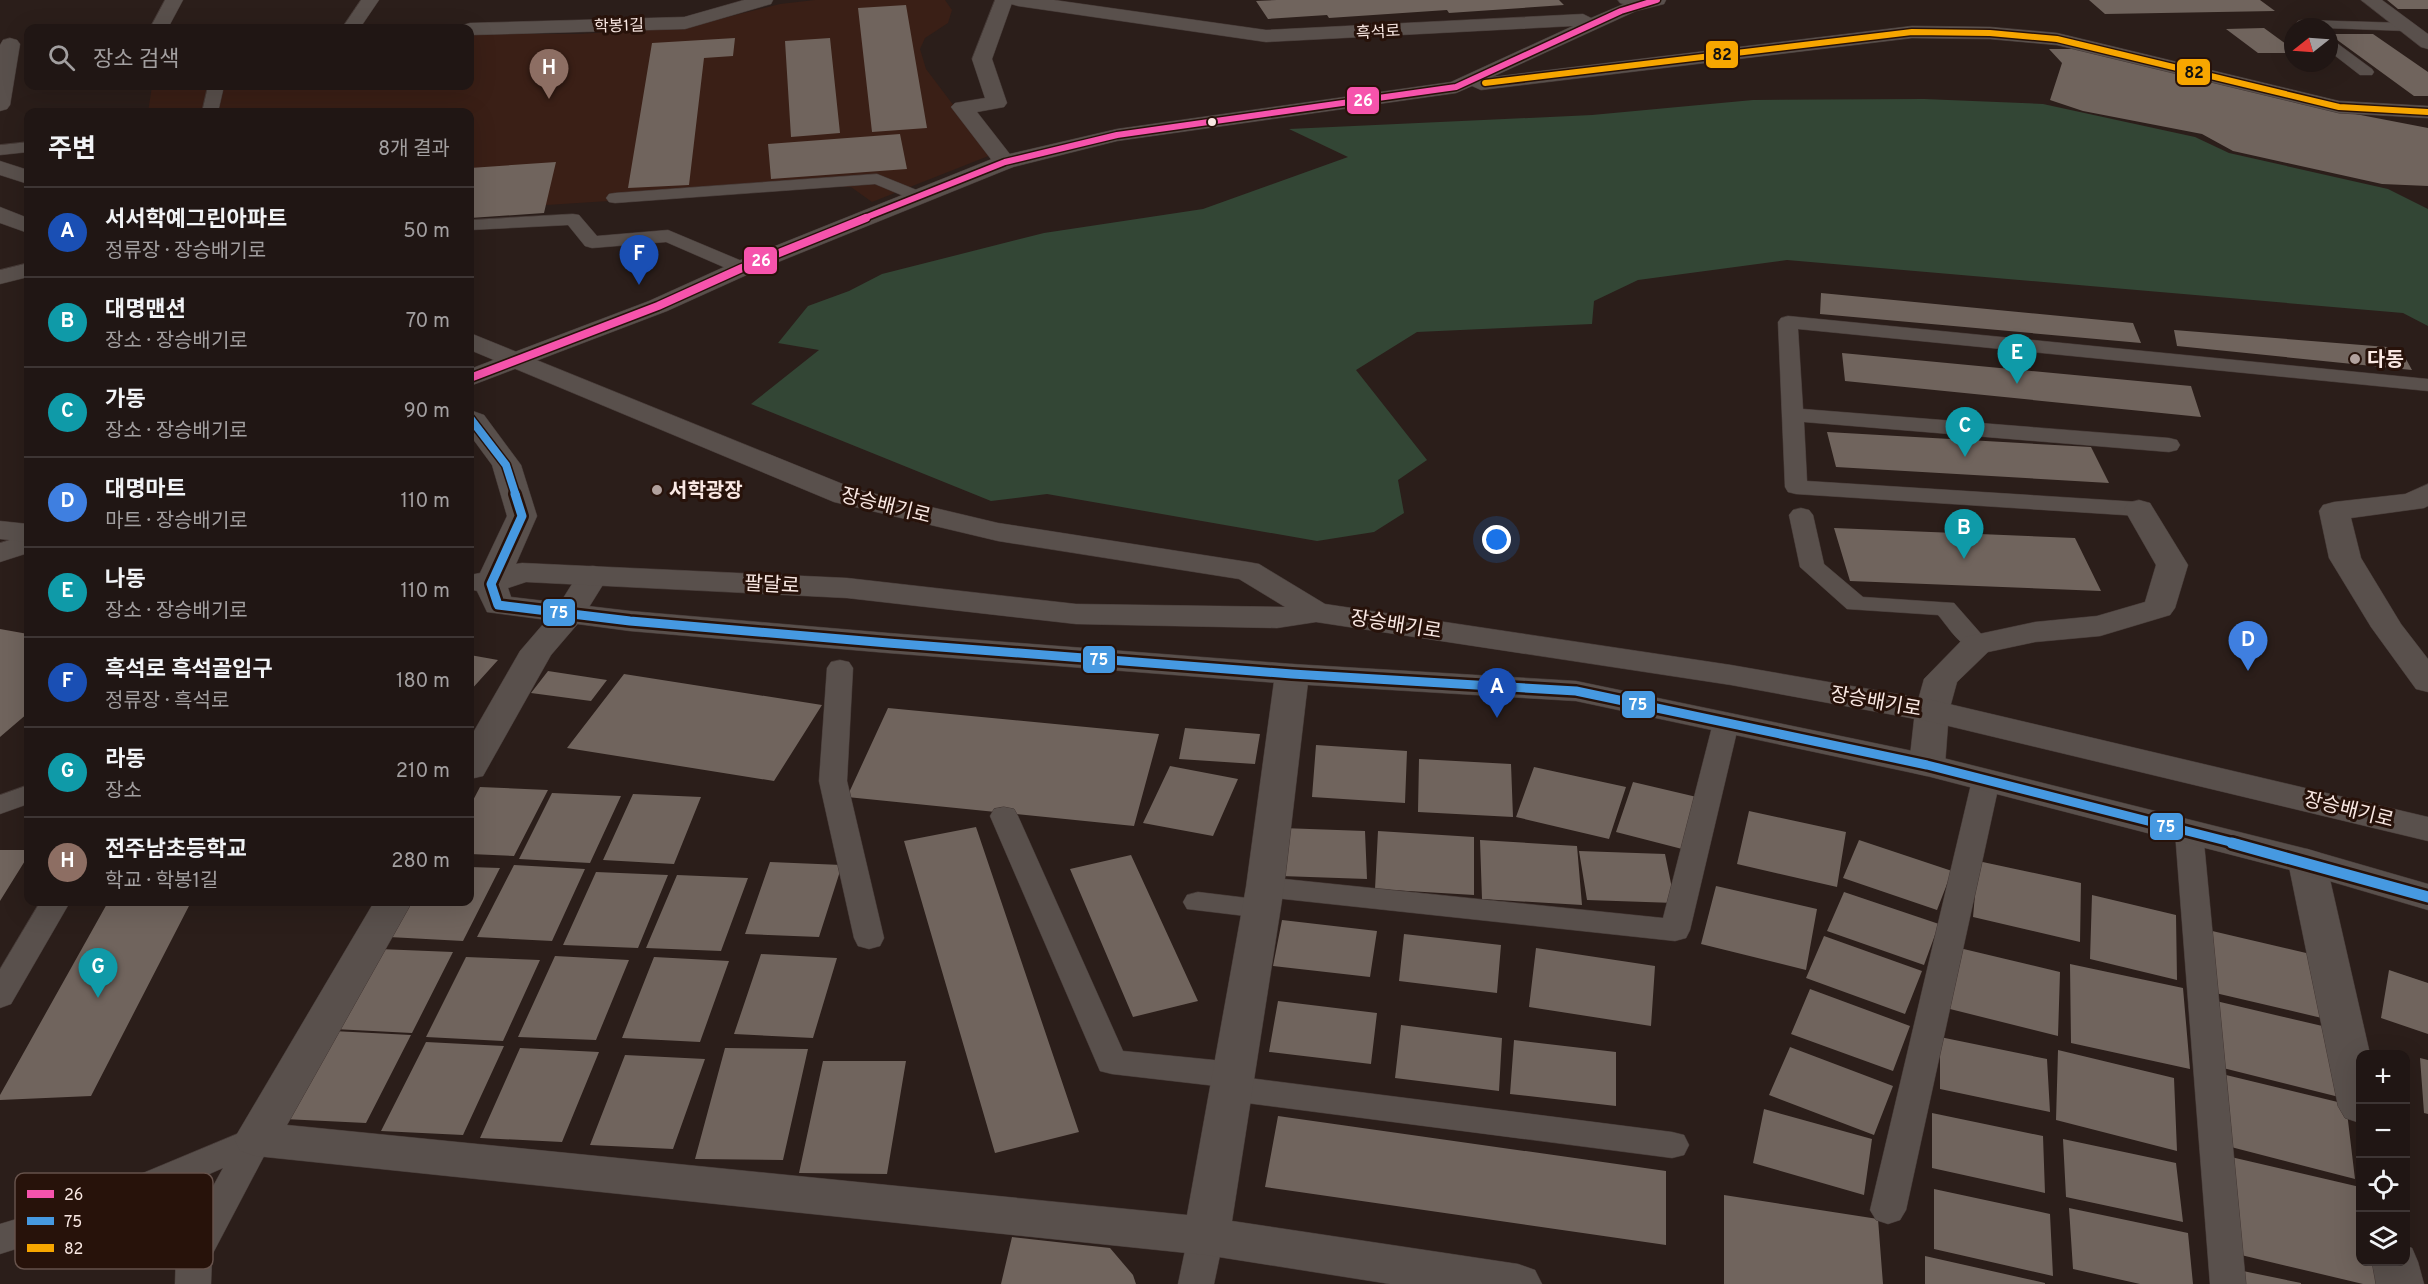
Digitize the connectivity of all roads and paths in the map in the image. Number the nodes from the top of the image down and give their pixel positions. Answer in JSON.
{"nodes":[{"id":1,"x":174,"y":0,"type":"edge"},
{"id":2,"x":370,"y":0,"type":"edge"},
{"id":3,"x":764,"y":0,"type":"edge"},
{"id":4,"x":1004,"y":0,"type":"edge"},
{"id":5,"x":1018,"y":0,"type":"edge"},
{"id":6,"x":2370,"y":0,"type":"edge"},
{"id":7,"x":1639,"y":1,"type":"edge"},
{"id":8,"x":1606,"y":19,"type":"junction"},
{"id":9,"x":2428,"y":19,"type":"edge"},
{"id":10,"x":2400,"y":22,"type":"junction"},
{"id":11,"x":2338,"y":23,"type":"edge"},
{"id":12,"x":161,"y":24,"type":"edge"},
{"id":13,"x":354,"y":24,"type":"edge"},
{"id":14,"x":474,"y":29,"type":"edge"},
{"id":15,"x":2428,"y":43,"type":"edge"},
{"id":16,"x":13,"y":44,"type":"edge"},
{"id":17,"x":2338,"y":51,"type":"edge"},
{"id":18,"x":2366,"y":72,"type":"dead end"},
{"id":19,"x":1456,"y":87,"type":"junction"},
{"id":20,"x":215,"y":90,"type":"edge"},
{"id":21,"x":0,"y":105,"type":"edge"},
{"id":22,"x":211,"y":108,"type":"edge"},
{"id":23,"x":2428,"y":112,"type":"edge"},
{"id":24,"x":24,"y":147,"type":"edge"},
{"id":25,"x":0,"y":150,"type":"edge"},
{"id":26,"x":1005,"y":162,"type":"junction"},
{"id":27,"x":0,"y":168,"type":"edge"},
{"id":28,"x":24,"y":176,"type":"edge"},
{"id":29,"x":918,"y":197,"type":"junction"},
{"id":30,"x":615,"y":198,"type":"dead end"},
{"id":31,"x":0,"y":213,"type":"edge"},
{"id":32,"x":24,"y":224,"type":"edge"},
{"id":33,"x":474,"y":225,"type":"edge"},
{"id":34,"x":742,"y":268,"type":"junction"},
{"id":35,"x":24,"y":271,"type":"edge"},
{"id":36,"x":0,"y":277,"type":"edge"},
{"id":37,"x":474,"y":343,"type":"edge"},
{"id":38,"x":519,"y":361,"type":"junction"},
{"id":39,"x":474,"y":377,"type":"edge"},
{"id":40,"x":2428,"y":385,"type":"edge"},
{"id":41,"x":1792,"y":415,"type":"junction"},
{"id":42,"x":474,"y":421,"type":"edge"},
{"id":43,"x":2169,"y":445,"type":"dead end"},
{"id":44,"x":2428,"y":493,"type":"edge"},
{"id":45,"x":2139,"y":508,"type":"joint"},
{"id":46,"x":1801,"y":515,"type":"dead end"},
{"id":47,"x":0,"y":530,"type":"edge"},
{"id":48,"x":24,"y":533,"type":"edge"},
{"id":49,"x":24,"y":544,"type":"edge"},
{"id":50,"x":0,"y":553,"type":"edge"},
{"id":51,"x":592,"y":575,"type":"junction"},
{"id":52,"x":480,"y":582,"type":"edge"},
{"id":53,"x":1316,"y":612,"type":"junction"},
{"id":54,"x":570,"y":613,"type":"junction"},
{"id":55,"x":1076,"y":614,"type":"joint"},
{"id":56,"x":1977,"y":644,"type":"junction"},
{"id":57,"x":840,"y":668,"type":"dead end"},
{"id":58,"x":1293,"y":674,"type":"junction"},
{"id":59,"x":2428,"y":682,"type":"edge"},
{"id":60,"x":1932,"y":711,"type":"junction"},
{"id":61,"x":1725,"y":723,"type":"junction"},
{"id":62,"x":474,"y":761,"type":"edge"},
{"id":63,"x":1927,"y":765,"type":"junction"},
{"id":64,"x":1986,"y":780,"type":"junction"},
{"id":65,"x":24,"y":796,"type":"edge"},
{"id":66,"x":0,"y":805,"type":"edge"},
{"id":67,"x":1004,"y":816,"type":"dead end"},
{"id":68,"x":2428,"y":829,"type":"edge"},
{"id":69,"x":2189,"y":832,"type":"junction"},
{"id":70,"x":2307,"y":862,"type":"junction"},
{"id":71,"x":1263,"y":897,"type":"junction"},
{"id":72,"x":2428,"y":897,"type":"edge"},
{"id":73,"x":1198,"y":902,"type":"dead end"},
{"id":74,"x":53,"y":906,"type":"edge"},
{"id":75,"x":391,"y":906,"type":"edge"},
{"id":76,"x":869,"y":938,"type":"dead end"},
{"id":77,"x":0,"y":996,"type":"edge"},
{"id":78,"x":1232,"y":1082,"type":"junction"},
{"id":79,"x":2361,"y":1104,"type":"edge"},
{"id":80,"x":256,"y":1139,"type":"junction"},
{"id":81,"x":1672,"y":1145,"type":"dead end"},
{"id":82,"x":177,"y":1173,"type":"edge"},
{"id":83,"x":1888,"y":1210,"type":"dead end"},
{"id":84,"x":213,"y":1220,"type":"edge"},
{"id":85,"x":15,"y":1234,"type":"edge"},
{"id":86,"x":1206,"y":1236,"type":"junction"},
{"id":87,"x":0,"y":1239,"type":"edge"},
{"id":88,"x":2396,"y":1266,"type":"edge"},
{"id":89,"x":194,"y":1269,"type":"edge"},
{"id":90,"x":193,"y":1284,"type":"edge"},
{"id":91,"x":1196,"y":1284,"type":"edge"},
{"id":92,"x":1518,"y":1284,"type":"edge"},
{"id":93,"x":2228,"y":1284,"type":"edge"},
{"id":94,"x":2400,"y":1284,"type":"edge"}],
"edges":[{"from":1,"to":12,"type":"street"},
{"from":2,"to":13,"type":"street"},
{"from":3,"to":14,"type":"street","name":"학봉1길"},
{"from":4,"to":26,"type":"street"},
{"from":5,"to":8,"type":"street","name":"흑석로"},
{"from":6,"to":10,"type":"street"},
{"from":7,"to":8,"type":"street","name":"흑석로"},
{"from":8,"to":19,"type":"street","name":"흑석로"},
{"from":9,"to":10,"type":"street"},
{"from":10,"to":11,"type":"lane"},
{"from":10,"to":15,"type":"street"},
{"from":16,"to":21,"type":"street"},
{"from":17,"to":18,"type":"lane"},
{"from":19,"to":23,"type":"street"},
{"from":19,"to":26,"type":"street","name":"흑석로"},
{"from":20,"to":22,"type":"lane"},
{"from":24,"to":25,"type":"lane"},
{"from":26,"to":29,"type":"street","name":"흑석로"},
{"from":27,"to":28,"type":"street"},
{"from":29,"to":30,"type":"lane"},
{"from":29,"to":34,"type":"street","name":"흑석로"},
{"from":31,"to":32,"type":"street"},
{"from":33,"to":34,"type":"lane"},
{"from":34,"to":38,"type":"street","name":"흑석로"},
{"from":35,"to":36,"type":"street"},
{"from":37,"to":38,"type":"street","name":"장승배기로"},
{"from":38,"to":39,"type":"street","name":"흑석로"},
{"from":38,"to":53,"type":"street","name":"장승배기로"},
{"from":40,"to":41,"type":"lane"},
{"from":41,"to":43,"type":"lane"},
{"from":41,"to":45,"type":"lane"},
{"from":42,"to":52,"type":"street"},
{"from":44,"to":59,"type":"street"},
{"from":45,"to":56,"type":"street"},
{"from":46,"to":56,"type":"lane"},
{"from":47,"to":48,"type":"street"},
{"from":49,"to":50,"type":"street"},
{"from":51,"to":52,"type":"street","name":"팔달로"},
{"from":51,"to":54,"type":"street"},
{"from":51,"to":55,"type":"street","name":"팔달로"},
{"from":52,"to":54,"type":"street"},
{"from":53,"to":55,"type":"street","name":"장승배기로"},
{"from":53,"to":60,"type":"street","name":"장승배기로"},
{"from":54,"to":58,"type":"street"},
{"from":54,"to":62,"type":"street"},
{"from":56,"to":60,"type":"street"},
{"from":57,"to":76,"type":"lane"},
{"from":58,"to":61,"type":"street"},
{"from":58,"to":71,"type":"street"},
{"from":60,"to":63,"type":"street"},
{"from":60,"to":68,"type":"street","name":"장승배기로"},
{"from":61,"to":63,"type":"street"},
{"from":61,"to":71,"type":"lane"},
{"from":63,"to":64,"type":"street"},
{"from":64,"to":69,"type":"street"},
{"from":64,"to":83,"type":"lane"},
{"from":65,"to":66,"type":"lane"},
{"from":67,"to":78,"type":"lane"},
{"from":69,"to":70,"type":"street"},
{"from":69,"to":93,"type":"lane"},
{"from":70,"to":72,"type":"street"},
{"from":70,"to":79,"type":"street"},
{"from":71,"to":73,"type":"lane"},
{"from":71,"to":78,"type":"street"},
{"from":74,"to":77,"type":"lane"},
{"from":75,"to":80,"type":"street"},
{"from":78,"to":81,"type":"lane"},
{"from":78,"to":86,"type":"street"},
{"from":80,"to":82,"type":"lane"},
{"from":80,"to":84,"type":"lane"},
{"from":80,"to":86,"type":"street"},
{"from":85,"to":87,"type":"lane"},
{"from":86,"to":91,"type":"lane"},
{"from":86,"to":92,"type":"street"},
{"from":88,"to":94,"type":"street"},
{"from":89,"to":90,"type":"lane"}]}
